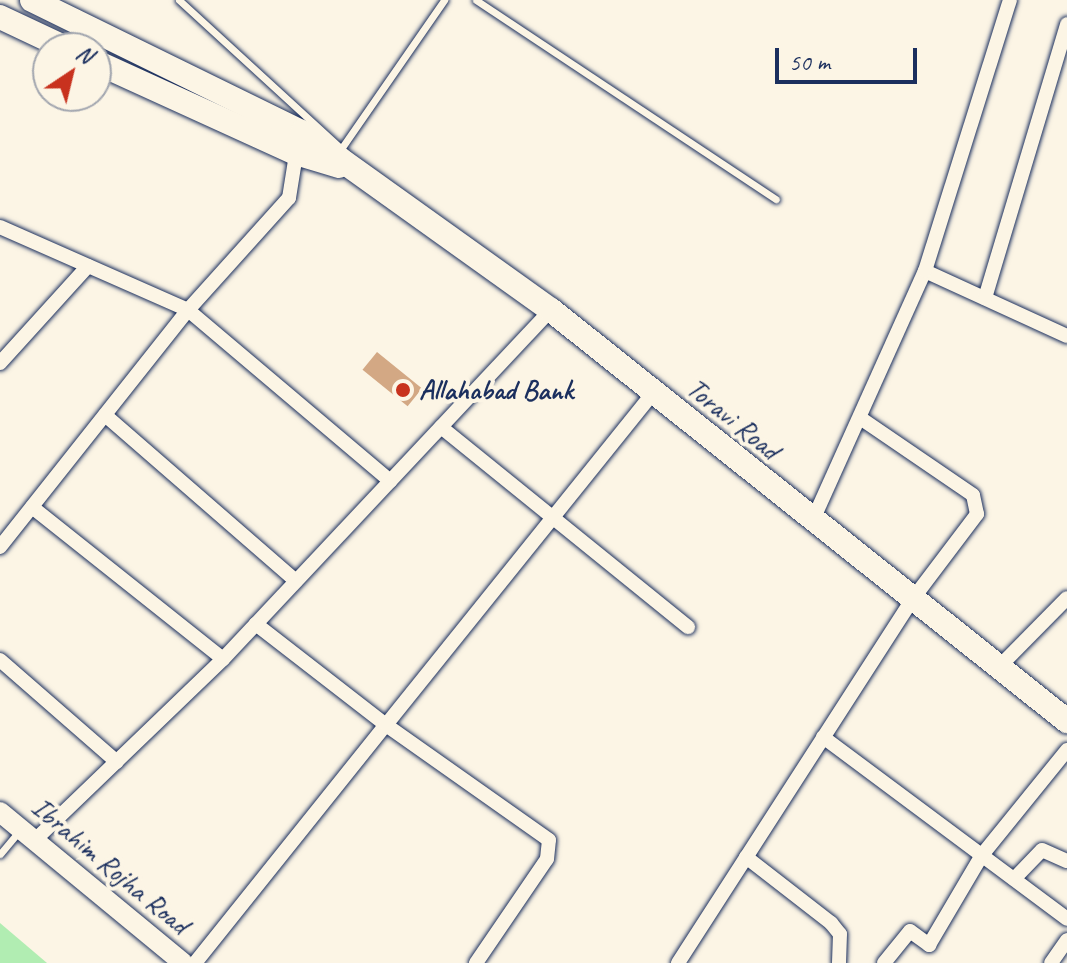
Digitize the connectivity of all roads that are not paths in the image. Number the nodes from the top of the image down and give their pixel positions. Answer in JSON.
{"nodes":[{"id":1,"x":32,"y":0,"type":"edge"},
{"id":2,"x":179,"y":0,"type":"edge"},
{"id":3,"x":444,"y":0,"type":"edge"},
{"id":4,"x":476,"y":0,"type":"edge"},
{"id":5,"x":1010,"y":0,"type":"edge"},
{"id":6,"x":0,"y":17,"type":"edge"},
{"id":7,"x":1067,"y":24,"type":"edge"},
{"id":8,"x":32,"y":32,"type":"edge"},
{"id":9,"x":112,"y":68,"type":"edge"},
{"id":10,"x":299,"y":143,"type":"junction"},
{"id":11,"x":343,"y":146,"type":"junction"},
{"id":12,"x":357,"y":171,"type":"junction"},
{"id":13,"x":776,"y":199,"type":"dead end"},
{"id":14,"x":0,"y":227,"type":"edge"},
{"id":15,"x":88,"y":266,"type":"junction"},
{"id":16,"x":925,"y":271,"type":"junction"},
{"id":17,"x":985,"y":298,"type":"junction"},
{"id":18,"x":188,"y":310,"type":"junction"},
{"id":19,"x":551,"y":310,"type":"junction"},
{"id":20,"x":1067,"y":336,"type":"edge"},
{"id":21,"x":0,"y":363,"type":"edge"},
{"id":22,"x":653,"y":393,"type":"junction"},
{"id":23,"x":105,"y":415,"type":"junction"},
{"id":24,"x":860,"y":418,"type":"junction"},
{"id":25,"x":441,"y":427,"type":"junction"},
{"id":26,"x":390,"y":481,"type":"junction"},
{"id":27,"x":32,"y":507,"type":"junction"},
{"id":28,"x":551,"y":519,"type":"junction"},
{"id":29,"x":812,"y":522,"type":"junction"},
{"id":30,"x":0,"y":547,"type":"edge"},
{"id":31,"x":296,"y":581,"type":"junction"},
{"id":32,"x":1067,"y":598,"type":"edge"},
{"id":33,"x":912,"y":600,"type":"junction"},
{"id":34,"x":256,"y":624,"type":"junction"},
{"id":35,"x":688,"y":627,"type":"dead end"},
{"id":36,"x":223,"y":659,"type":"junction"},
{"id":37,"x":0,"y":660,"type":"edge"},
{"id":38,"x":998,"y":668,"type":"junction"},
{"id":39,"x":1067,"y":721,"type":"edge"},
{"id":40,"x":386,"y":725,"type":"junction"},
{"id":41,"x":823,"y":737,"type":"junction"},
{"id":42,"x":1067,"y":750,"type":"edge"},
{"id":43,"x":117,"y":762,"type":"junction"},
{"id":44,"x":0,"y":812,"type":"edge"},
{"id":45,"x":29,"y":834,"type":"junction"},
{"id":46,"x":0,"y":854,"type":"edge"},
{"id":47,"x":982,"y":855,"type":"junction"},
{"id":48,"x":746,"y":857,"type":"junction"},
{"id":49,"x":1067,"y":861,"type":"edge"},
{"id":50,"x":1014,"y":879,"type":"junction"},
{"id":51,"x":1067,"y":919,"type":"edge"},
{"id":52,"x":1067,"y":940,"type":"edge"},
{"id":53,"x":170,"y":959,"type":"edge"},
{"id":54,"x":195,"y":963,"type":"edge"},
{"id":55,"x":476,"y":963,"type":"edge"},
{"id":56,"x":678,"y":963,"type":"edge"},
{"id":57,"x":839,"y":963,"type":"edge"},
{"id":58,"x":884,"y":963,"type":"edge"},
{"id":59,"x":1051,"y":963,"type":"edge"}],
"edges":[{"from":1,"to":10,"type":"main road","name":"Toravi Road"},
{"from":2,"to":11,"type":"lane"},
{"from":3,"to":11,"type":"lane"},
{"from":4,"to":13,"type":"lane"},
{"from":5,"to":16,"type":"street"},
{"from":6,"to":8,"type":"main road"},
{"from":7,"to":17,"type":"street"},
{"from":9,"to":10,"type":"main road","name":"Toravi Road"},
{"from":10,"to":12,"type":"main road","name":"Toravi Road"},
{"from":10,"to":18,"type":"street"},
{"from":11,"to":12,"type":"lane"},
{"from":12,"to":19,"type":"main road","name":"Toravi Road"},
{"from":14,"to":15,"type":"street"},
{"from":15,"to":18,"type":"street"},
{"from":15,"to":21,"type":"street"},
{"from":16,"to":17,"type":"street"},
{"from":16,"to":24,"type":"street"},
{"from":17,"to":20,"type":"street"},
{"from":18,"to":23,"type":"street"},
{"from":18,"to":26,"type":"street"},
{"from":19,"to":22,"type":"main road","name":"Toravi Road"},
{"from":19,"to":25,"type":"street"},
{"from":22,"to":28,"type":"street"},
{"from":22,"to":29,"type":"main road","name":"Toravi Road"},
{"from":23,"to":27,"type":"street"},
{"from":23,"to":31,"type":"street"},
{"from":24,"to":29,"type":"street"},
{"from":24,"to":33,"type":"street"},
{"from":25,"to":26,"type":"street"},
{"from":25,"to":28,"type":"street"},
{"from":26,"to":31,"type":"street"},
{"from":27,"to":30,"type":"street"},
{"from":27,"to":36,"type":"street"},
{"from":28,"to":35,"type":"street"},
{"from":28,"to":40,"type":"street"},
{"from":29,"to":33,"type":"main road","name":"Toravi Road"},
{"from":31,"to":34,"type":"street"},
{"from":32,"to":38,"type":"street"},
{"from":33,"to":38,"type":"main road","name":"Toravi Road"},
{"from":33,"to":41,"type":"street"},
{"from":34,"to":36,"type":"street"},
{"from":34,"to":40,"type":"street"},
{"from":36,"to":43,"type":"street"},
{"from":37,"to":43,"type":"street"},
{"from":38,"to":39,"type":"main road","name":"Toravi Road"},
{"from":40,"to":54,"type":"street"},
{"from":40,"to":55,"type":"street"},
{"from":41,"to":47,"type":"street"},
{"from":41,"to":48,"type":"street"},
{"from":42,"to":47,"type":"street"},
{"from":43,"to":45,"type":"street"},
{"from":44,"to":45,"type":"street","name":"Ibrahim Rojha Road"},
{"from":45,"to":46,"type":"lane"},
{"from":45,"to":53,"type":"street","name":"Ibrahim Rojha Road"},
{"from":47,"to":50,"type":"street"},
{"from":47,"to":58,"type":"street"},
{"from":48,"to":56,"type":"street"},
{"from":48,"to":57,"type":"street"},
{"from":49,"to":50,"type":"street"},
{"from":50,"to":51,"type":"street"},
{"from":52,"to":59,"type":"street"}]}
